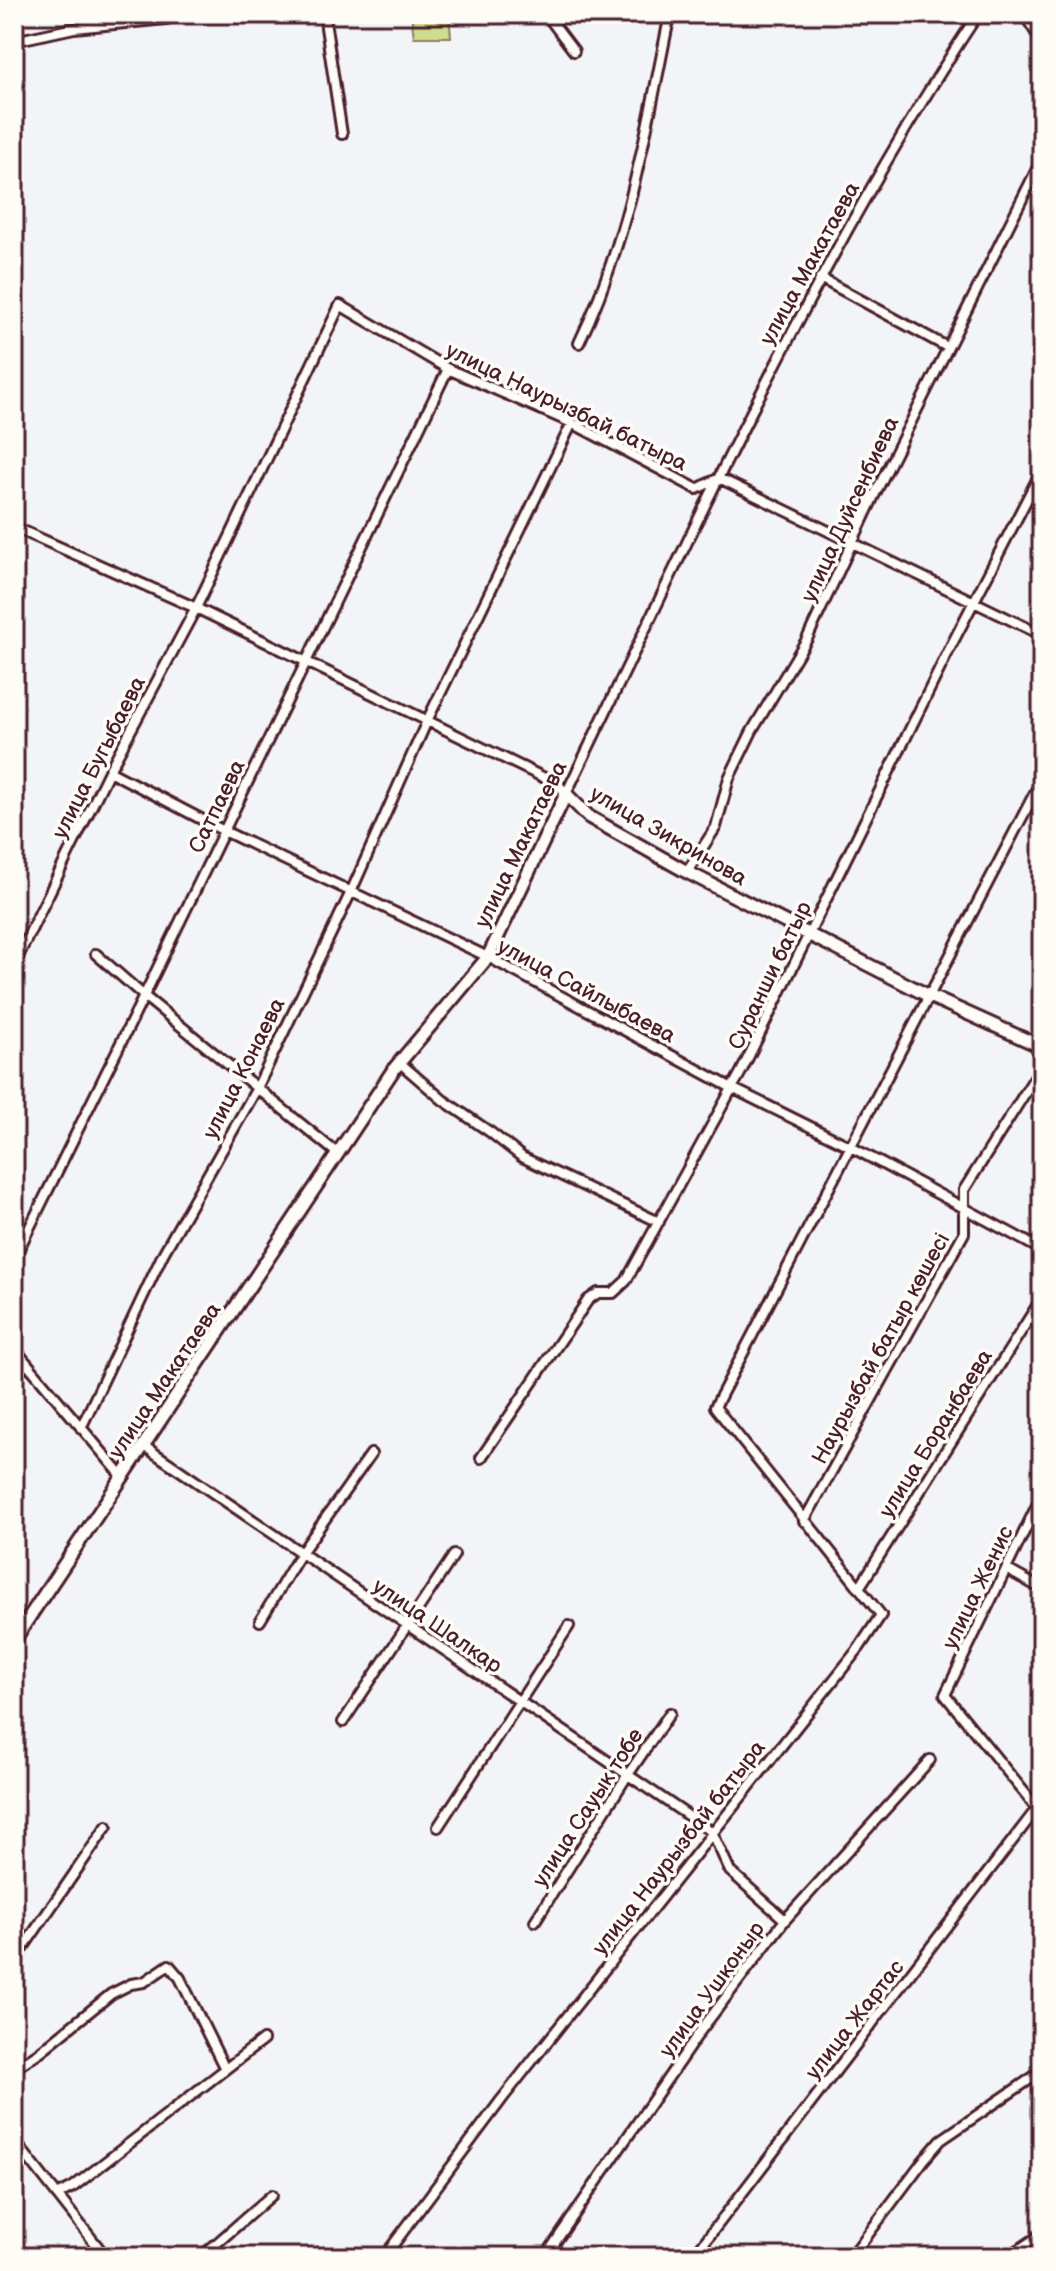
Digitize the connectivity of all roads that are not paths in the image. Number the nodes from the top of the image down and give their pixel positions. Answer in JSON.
{"nodes":[{"id":1,"x":187,"y":14,"type":"edge"},
{"id":2,"x":324,"y":14,"type":"edge"},
{"id":3,"x":546,"y":14,"type":"edge"},
{"id":4,"x":670,"y":14,"type":"edge"},
{"id":5,"x":978,"y":14,"type":"edge"},
{"id":6,"x":1024,"y":14,"type":"edge"},
{"id":7,"x":14,"y":41,"type":"edge"},
{"id":8,"x":1042,"y":42,"type":"edge"},
{"id":9,"x":574,"y":51,"type":"dead end"},
{"id":10,"x":342,"y":134,"type":"dead end"},
{"id":11,"x":1042,"y":159,"type":"edge"},
{"id":12,"x":820,"y":278,"type":"junction"},
{"id":13,"x":340,"y":305,"type":"joint"},
{"id":14,"x":579,"y":343,"type":"dead end"},
{"id":15,"x":947,"y":347,"type":"junction"},
{"id":16,"x":448,"y":369,"type":"junction"},
{"id":17,"x":572,"y":423,"type":"junction"},
{"id":18,"x":1042,"y":470,"type":"edge"},
{"id":19,"x":719,"y":478,"type":"junction"},
{"id":20,"x":14,"y":527,"type":"edge"},
{"id":21,"x":852,"y":542,"type":"junction"},
{"id":22,"x":973,"y":602,"type":"junction"},
{"id":23,"x":196,"y":608,"type":"junction"},
{"id":24,"x":1042,"y":635,"type":"edge"},
{"id":25,"x":305,"y":661,"type":"junction"},
{"id":26,"x":427,"y":721,"type":"junction"},
{"id":27,"x":109,"y":771,"type":"junction"},
{"id":28,"x":1042,"y":779,"type":"edge"},
{"id":29,"x":566,"y":794,"type":"junction"},
{"id":30,"x":224,"y":831,"type":"junction"},
{"id":31,"x":687,"y":872,"type":"junction"},
{"id":32,"x":351,"y":892,"type":"junction"},
{"id":33,"x":809,"y":933,"type":"junction"},
{"id":34,"x":96,"y":954,"type":"dead end"},
{"id":35,"x":488,"y":957,"type":"junction"},
{"id":36,"x":14,"y":965,"type":"edge"},
{"id":37,"x":144,"y":996,"type":"junction"},
{"id":38,"x":929,"y":996,"type":"junction"},
{"id":39,"x":1042,"y":1047,"type":"edge"},
{"id":40,"x":399,"y":1062,"type":"junction"},
{"id":41,"x":1042,"y":1066,"type":"edge"},
{"id":42,"x":257,"y":1088,"type":"junction"},
{"id":43,"x":732,"y":1088,"type":"junction"},
{"id":44,"x":851,"y":1147,"type":"junction"},
{"id":45,"x":338,"y":1154,"type":"junction"},
{"id":46,"x":964,"y":1208,"type":"junction"},
{"id":47,"x":659,"y":1222,"type":"junction"},
{"id":48,"x":1042,"y":1250,"type":"edge"},
{"id":49,"x":14,"y":1259,"type":"edge"},
{"id":50,"x":1042,"y":1298,"type":"edge"},
{"id":51,"x":1037,"y":1315,"type":"edge"},
{"id":52,"x":14,"y":1348,"type":"edge"},
{"id":53,"x":28,"y":1365,"type":"junction"},
{"id":54,"x":14,"y":1370,"type":"edge"},
{"id":55,"x":81,"y":1428,"type":"junction"},
{"id":56,"x":144,"y":1446,"type":"junction"},
{"id":57,"x":371,"y":1454,"type":"dead end"},
{"id":58,"x":481,"y":1458,"type":"dead end"},
{"id":59,"x":123,"y":1477,"type":"junction"},
{"id":60,"x":1042,"y":1495,"type":"edge"},
{"id":61,"x":804,"y":1521,"type":"junction"},
{"id":62,"x":301,"y":1553,"type":"junction"},
{"id":63,"x":454,"y":1555,"type":"dead end"},
{"id":64,"x":1006,"y":1569,"type":"junction"},
{"id":65,"x":859,"y":1588,"type":"junction"},
{"id":66,"x":1042,"y":1589,"type":"edge"},
{"id":67,"x":260,"y":1621,"type":"dead end"},
{"id":68,"x":407,"y":1626,"type":"junction"},
{"id":69,"x":569,"y":1626,"type":"dead end"},
{"id":70,"x":14,"y":1640,"type":"edge"},
{"id":71,"x":518,"y":1702,"type":"junction"},
{"id":72,"x":670,"y":1713,"type":"dead end"},
{"id":73,"x":343,"y":1722,"type":"dead end"},
{"id":74,"x":930,"y":1760,"type":"dead end"},
{"id":75,"x":627,"y":1776,"type":"junction"},
{"id":76,"x":1041,"y":1808,"type":"edge"},
{"id":77,"x":107,"y":1826,"type":"dead end"},
{"id":78,"x":438,"y":1827,"type":"dead end"},
{"id":79,"x":712,"y":1832,"type":"junction"},
{"id":80,"x":785,"y":1920,"type":"junction"},
{"id":81,"x":535,"y":1921,"type":"dead end"},
{"id":82,"x":14,"y":1961,"type":"edge"},
{"id":83,"x":263,"y":2040,"type":"dead end"},
{"id":84,"x":14,"y":2069,"type":"edge"},
{"id":85,"x":225,"y":2069,"type":"junction"},
{"id":86,"x":1042,"y":2071,"type":"edge"},
{"id":87,"x":14,"y":2140,"type":"edge"},
{"id":88,"x":57,"y":2195,"type":"junction"},
{"id":89,"x":272,"y":2195,"type":"dead end"},
{"id":90,"x":1042,"y":2234,"type":"edge"},
{"id":91,"x":106,"y":2257,"type":"edge"},
{"id":92,"x":201,"y":2257,"type":"edge"},
{"id":93,"x":384,"y":2257,"type":"edge"},
{"id":94,"x":545,"y":2257,"type":"edge"},
{"id":95,"x":693,"y":2257,"type":"edge"},
{"id":96,"x":851,"y":2257,"type":"edge"},
{"id":97,"x":1008,"y":2257,"type":"edge"}],
"edges":[{"from":1,"to":7,"type":"street"},
{"from":2,"to":10,"type":"street"},
{"from":3,"to":9,"type":"street"},
{"from":4,"to":14,"type":"street"},
{"from":5,"to":12,"type":"street","name":"улица Макатаева"},
{"from":6,"to":8,"type":"street"},
{"from":11,"to":15,"type":"street","name":"улица Дуйсенбиева"},
{"from":12,"to":15,"type":"street"},
{"from":12,"to":19,"type":"street","name":"улица Макатаева"},
{"from":13,"to":16,"type":"street","name":"улица Наурызбай батыра"},
{"from":13,"to":23,"type":"street","name":"улица Бугыбаева"},
{"from":15,"to":21,"type":"street","name":"улица Дуйсенбиева"},
{"from":16,"to":17,"type":"street","name":"улица Наурызбай батыра"},
{"from":16,"to":25,"type":"street","name":"Сатпаева"},
{"from":17,"to":19,"type":"street","name":"улица Наурызбай батыра"},
{"from":17,"to":26,"type":"street","name":"улица Конаева"},
{"from":18,"to":22,"type":"street","name":"Суранши батыр"},
{"from":19,"to":21,"type":"street"},
{"from":19,"to":29,"type":"street","name":"улица Макатаева"},
{"from":20,"to":23,"type":"street","name":"улица Зикринова"},
{"from":21,"to":22,"type":"street"},
{"from":21,"to":31,"type":"street","name":"улица Дуйсенбиева"},
{"from":22,"to":24,"type":"street"},
{"from":22,"to":33,"type":"street","name":"Суранши батыр"},
{"from":23,"to":25,"type":"street","name":"улица Зикринова"},
{"from":23,"to":27,"type":"street","name":"улица Бугыбаева"},
{"from":25,"to":26,"type":"street","name":"улица Зикринова"},
{"from":25,"to":30,"type":"street","name":"Сатпаева"},
{"from":26,"to":29,"type":"street","name":"улица Зикринова"},
{"from":26,"to":32,"type":"street","name":"улица Конаева"},
{"from":27,"to":30,"type":"street","name":"улица Сайлыбаева"},
{"from":27,"to":36,"type":"street","name":"улица Бугыбаева"},
{"from":28,"to":38,"type":"street"},
{"from":29,"to":31,"type":"street","name":"улица Зикринова"},
{"from":29,"to":35,"type":"street","name":"улица Макатаева"},
{"from":30,"to":32,"type":"street","name":"улица Сайлыбаева"},
{"from":30,"to":37,"type":"street","name":"Сатпаева"},
{"from":31,"to":33,"type":"street","name":"улица Зикринова"},
{"from":32,"to":35,"type":"street","name":"улица Сайлыбаева"},
{"from":32,"to":42,"type":"street","name":"улица Конаева"},
{"from":33,"to":38,"type":"street","name":"улица Зикринова"},
{"from":33,"to":43,"type":"street","name":"Суранши батыр"},
{"from":34,"to":37,"type":"street"},
{"from":35,"to":40,"type":"street","name":"улица Макатаева"},
{"from":35,"to":43,"type":"street","name":"улица Сайлыбаева"},
{"from":37,"to":42,"type":"street"},
{"from":37,"to":49,"type":"street","name":"Сатпаева"},
{"from":38,"to":39,"type":"street","name":"улица Зикринова"},
{"from":38,"to":44,"type":"street"},
{"from":40,"to":45,"type":"street","name":"улица Макатаева"},
{"from":40,"to":47,"type":"street"},
{"from":41,"to":46,"type":"street","name":"Наурызбай батыр көшесі"},
{"from":42,"to":45,"type":"street"},
{"from":42,"to":55,"type":"street","name":"улица Конаева"},
{"from":43,"to":44,"type":"street","name":"улица Сайлыбаева"},
{"from":43,"to":47,"type":"street","name":"Суранши батыр"},
{"from":44,"to":46,"type":"street","name":"улица Сайлыбаева"},
{"from":44,"to":61,"type":"street"},
{"from":45,"to":56,"type":"street","name":"улица Макатаева"},
{"from":46,"to":48,"type":"street","name":"улица Сайлыбаева"},
{"from":46,"to":61,"type":"street","name":"Наурызбай батыр көшесі"},
{"from":47,"to":58,"type":"street","name":"Суранши батыр"},
{"from":50,"to":51,"type":"street","name":"улица Боранбаева"},
{"from":51,"to":65,"type":"street","name":"улица Боранбаева"},
{"from":52,"to":53,"type":"street"},
{"from":53,"to":54,"type":"street"},
{"from":53,"to":55,"type":"street"},
{"from":55,"to":59,"type":"street"},
{"from":56,"to":59,"type":"street","name":"улица Макатаева"},
{"from":56,"to":62,"type":"street","name":"улица Шалкар"},
{"from":57,"to":62,"type":"street"},
{"from":59,"to":70,"type":"street","name":"улица Макатаева"},
{"from":60,"to":64,"type":"street","name":"улица Женис"},
{"from":61,"to":65,"type":"street"},
{"from":62,"to":67,"type":"street"},
{"from":62,"to":68,"type":"street","name":"улица Шалкар"},
{"from":63,"to":68,"type":"street"},
{"from":64,"to":66,"type":"street"},
{"from":64,"to":76,"type":"street","name":"улица Женис"},
{"from":65,"to":79,"type":"street","name":"улица Наурызбай батыра"},
{"from":68,"to":71,"type":"street","name":"улица Шалкар"},
{"from":68,"to":73,"type":"street"},
{"from":69,"to":71,"type":"street"},
{"from":71,"to":75,"type":"street","name":"улица Шалкар"},
{"from":71,"to":78,"type":"street"},
{"from":72,"to":75,"type":"street","name":"улица Сауык тобе"},
{"from":74,"to":80,"type":"street","name":"улица Ушконыр"},
{"from":75,"to":79,"type":"street","name":"улица Шалкар"},
{"from":75,"to":81,"type":"street","name":"улица Сауык тобе"},
{"from":76,"to":95,"type":"street","name":"улица Жартас"},
{"from":77,"to":82,"type":"street"},
{"from":79,"to":80,"type":"street"},
{"from":79,"to":93,"type":"street","name":"улица Наурызбай батыра"},
{"from":80,"to":94,"type":"street","name":"улица Ушконыр"},
{"from":83,"to":85,"type":"street"},
{"from":84,"to":85,"type":"street"},
{"from":85,"to":88,"type":"street"},
{"from":86,"to":96,"type":"street"},
{"from":87,"to":88,"type":"street"},
{"from":88,"to":91,"type":"street"},
{"from":89,"to":92,"type":"street"},
{"from":90,"to":97,"type":"street"}]}
